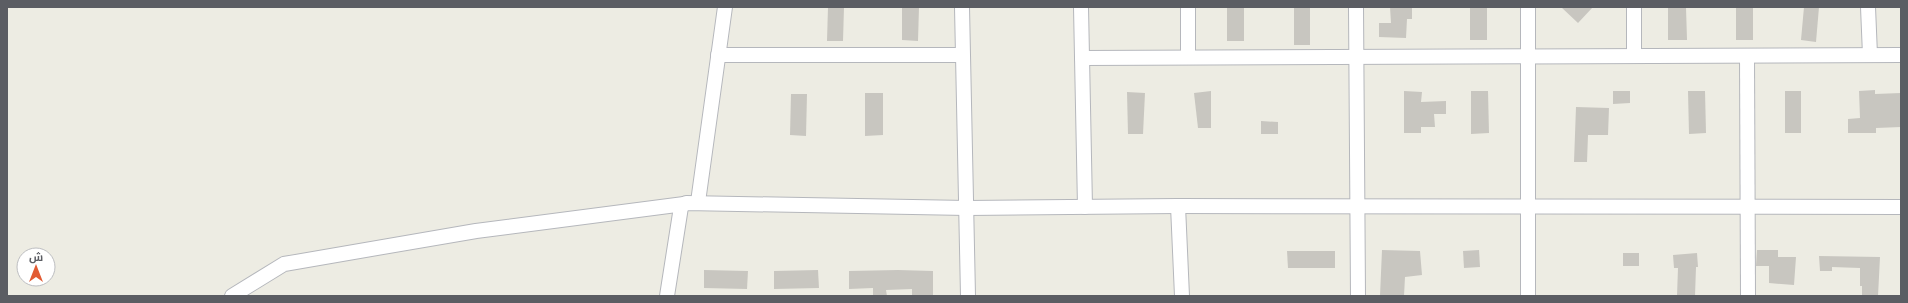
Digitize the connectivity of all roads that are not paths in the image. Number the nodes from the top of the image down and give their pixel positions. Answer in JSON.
{"nodes":[{"id":1,"x":725,"y":7,"type":"edge"},
{"id":2,"x":962,"y":7,"type":"edge"},
{"id":3,"x":1081,"y":7,"type":"edge"},
{"id":4,"x":1188,"y":7,"type":"edge"},
{"id":5,"x":1356,"y":7,"type":"edge"},
{"id":6,"x":1528,"y":7,"type":"edge"},
{"id":7,"x":1634,"y":7,"type":"edge"},
{"id":8,"x":1868,"y":7,"type":"edge"},
{"id":9,"x":718,"y":55,"type":"junction"},
{"id":10,"x":962,"y":55,"type":"junction"},
{"id":11,"x":1870,"y":55,"type":"junction"},
{"id":12,"x":1901,"y":55,"type":"edge"},
{"id":13,"x":1528,"y":56,"type":"junction"},
{"id":14,"x":1634,"y":56,"type":"junction"},
{"id":15,"x":1747,"y":56,"type":"junction"},
{"id":16,"x":1188,"y":57,"type":"junction"},
{"id":17,"x":1357,"y":57,"type":"junction"},
{"id":18,"x":1082,"y":58,"type":"junction"},
{"id":19,"x":691,"y":203,"type":"junction"},
{"id":20,"x":1178,"y":206,"type":"junction"},
{"id":21,"x":1357,"y":206,"type":"junction"},
{"id":22,"x":1085,"y":207,"type":"junction"},
{"id":23,"x":1526,"y":207,"type":"junction"},
{"id":24,"x":1901,"y":207,"type":"edge"},
{"id":25,"x":967,"y":208,"type":"junction"},
{"id":26,"x":1746,"y":208,"type":"junction"},
{"id":27,"x":232,"y":296,"type":"edge"},
{"id":28,"x":667,"y":296,"type":"edge"},
{"id":29,"x":968,"y":296,"type":"edge"},
{"id":30,"x":1182,"y":296,"type":"edge"},
{"id":31,"x":1358,"y":296,"type":"edge"},
{"id":32,"x":1528,"y":296,"type":"edge"},
{"id":33,"x":1748,"y":296,"type":"edge"}],
"edges":[{"from":1,"to":9,"type":"street"},
{"from":2,"to":10,"type":"street"},
{"from":3,"to":18,"type":"street"},
{"from":4,"to":16,"type":"street"},
{"from":5,"to":17,"type":"street"},
{"from":6,"to":13,"type":"street"},
{"from":7,"to":14,"type":"street"},
{"from":8,"to":11,"type":"street"},
{"from":9,"to":10,"type":"street"},
{"from":9,"to":19,"type":"street"},
{"from":10,"to":25,"type":"street"},
{"from":11,"to":12,"type":"street"},
{"from":11,"to":15,"type":"street"},
{"from":13,"to":14,"type":"street"},
{"from":13,"to":17,"type":"street"},
{"from":13,"to":23,"type":"street"},
{"from":14,"to":15,"type":"street"},
{"from":15,"to":26,"type":"street"},
{"from":16,"to":17,"type":"street"},
{"from":16,"to":18,"type":"street"},
{"from":17,"to":21,"type":"street"},
{"from":18,"to":22,"type":"street"},
{"from":19,"to":25,"type":"street"},
{"from":19,"to":27,"type":"street"},
{"from":19,"to":28,"type":"street"},
{"from":20,"to":21,"type":"street"},
{"from":20,"to":22,"type":"street"},
{"from":20,"to":30,"type":"street"},
{"from":21,"to":23,"type":"street"},
{"from":21,"to":31,"type":"street"},
{"from":22,"to":25,"type":"street"},
{"from":23,"to":26,"type":"street"},
{"from":23,"to":32,"type":"street"},
{"from":24,"to":26,"type":"street"},
{"from":25,"to":29,"type":"street"},
{"from":26,"to":33,"type":"street"}]}
